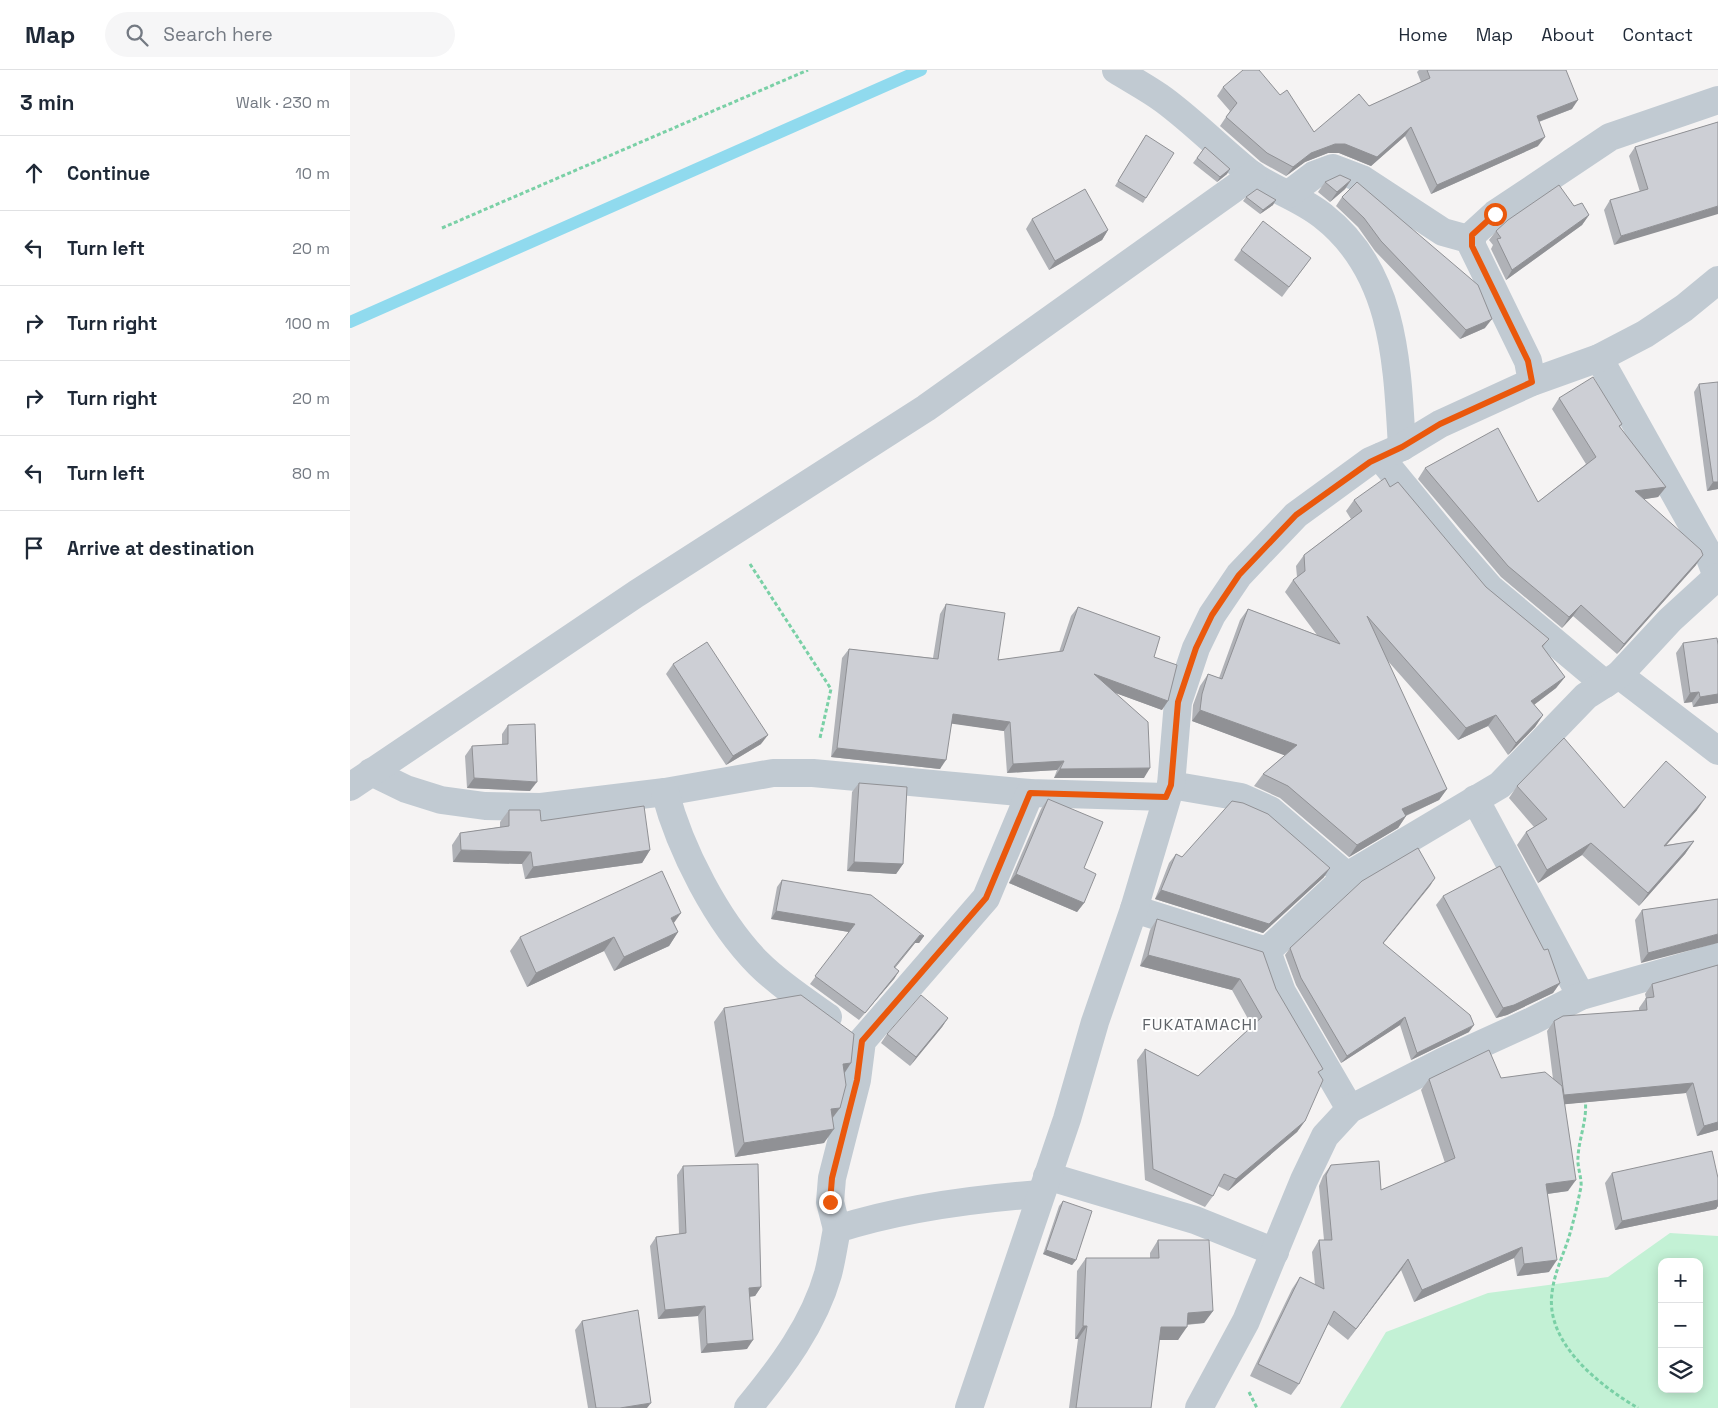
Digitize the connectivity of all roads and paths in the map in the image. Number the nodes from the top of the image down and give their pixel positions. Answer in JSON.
{"nodes":[{"id":1,"x":808,"y":70,"type":"edge"},
{"id":2,"x":1116,"y":70,"type":"edge"},
{"id":3,"x":1718,"y":100,"type":"edge"},
{"id":4,"x":1253,"y":175,"type":"junction"},
{"id":5,"x":1289,"y":194,"type":"junction"},
{"id":6,"x":442,"y":228,"type":"dead end"},
{"id":7,"x":1472,"y":240,"type":"junction"},
{"id":8,"x":1718,"y":280,"type":"edge"},
{"id":9,"x":1599,"y":358,"type":"junction"},
{"id":10,"x":1532,"y":382,"type":"junction"},
{"id":11,"x":1391,"y":452,"type":"junction"},
{"id":12,"x":731,"y":533,"type":"junction"},
{"id":13,"x":1717,"y":578,"type":"edge"},
{"id":14,"x":1612,"y":679,"type":"junction"},
{"id":15,"x":1718,"y":751,"type":"edge"},
{"id":16,"x":813,"y":773,"type":"junction"},
{"id":17,"x":361,"y":779,"type":"edge"},
{"id":18,"x":1168,"y":791,"type":"junction"},
{"id":19,"x":665,"y":792,"type":"junction"},
{"id":20,"x":1030,"y":793,"type":"junction"},
{"id":21,"x":1475,"y":799,"type":"junction"},
{"id":22,"x":1347,"y":876,"type":"junction"},
{"id":23,"x":1134,"y":908,"type":"junction"},
{"id":24,"x":1267,"y":951,"type":"junction"},
{"id":25,"x":1718,"y":957,"type":"edge"},
{"id":26,"x":1581,"y":996,"type":"junction"},
{"id":27,"x":862,"y":1041,"type":"junction"},
{"id":28,"x":1584,"y":1094,"type":"edge"},
{"id":29,"x":1350,"y":1110,"type":"junction"},
{"id":30,"x":1043,"y":1185,"type":"junction"},
{"id":31,"x":837,"y":1228,"type":"junction"},
{"id":32,"x":1275,"y":1252,"type":"junction"},
{"id":33,"x":748,"y":1408,"type":"edge"},
{"id":34,"x":969,"y":1408,"type":"edge"},
{"id":35,"x":1198,"y":1408,"type":"edge"},
{"id":36,"x":1638,"y":1408,"type":"edge"}],
"edges":[{"from":1,"to":6,"type":"path"},
{"from":2,"to":4,"type":"street"},
{"from":3,"to":7,"type":"street"},
{"from":4,"to":5,"type":"street"},
{"from":4,"to":12,"type":"street"},
{"from":5,"to":7,"type":"street"},
{"from":5,"to":11,"type":"street"},
{"from":7,"to":10,"type":"street"},
{"from":8,"to":9,"type":"street"},
{"from":9,"to":10,"type":"street"},
{"from":9,"to":13,"type":"street"},
{"from":10,"to":11,"type":"street"},
{"from":11,"to":14,"type":"street"},
{"from":11,"to":18,"type":"street"},
{"from":12,"to":16,"type":"path"},
{"from":12,"to":17,"type":"street"},
{"from":13,"to":14,"type":"street"},
{"from":14,"to":15,"type":"street"},
{"from":14,"to":21,"type":"street"},
{"from":16,"to":19,"type":"street"},
{"from":16,"to":20,"type":"street"},
{"from":17,"to":19,"type":"street"},
{"from":18,"to":20,"type":"street"},
{"from":18,"to":22,"type":"street"},
{"from":18,"to":23,"type":"street"},
{"from":19,"to":27,"type":"street"},
{"from":20,"to":27,"type":"street"},
{"from":21,"to":22,"type":"street"},
{"from":21,"to":26,"type":"street"},
{"from":22,"to":24,"type":"street"},
{"from":23,"to":24,"type":"street"},
{"from":23,"to":30,"type":"street"},
{"from":24,"to":29,"type":"street"},
{"from":25,"to":26,"type":"street"},
{"from":26,"to":29,"type":"street"},
{"from":27,"to":31,"type":"street"},
{"from":28,"to":36,"type":"path"},
{"from":29,"to":32,"type":"street"},
{"from":30,"to":31,"type":"street"},
{"from":30,"to":32,"type":"street"},
{"from":30,"to":34,"type":"street"},
{"from":31,"to":33,"type":"street"},
{"from":32,"to":35,"type":"street"}]}
